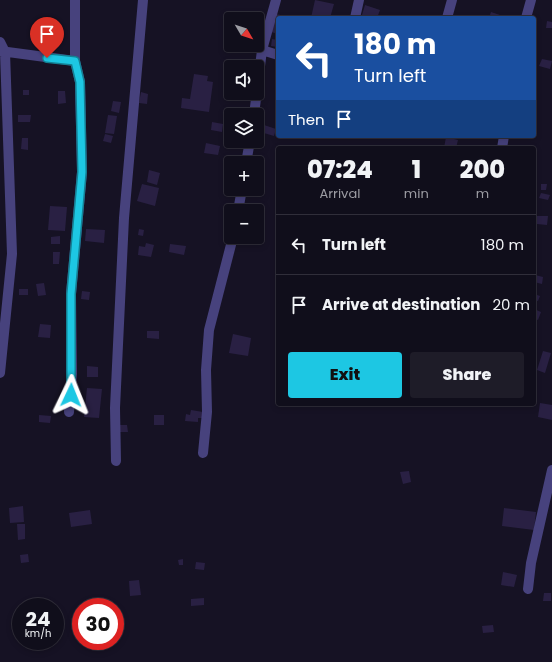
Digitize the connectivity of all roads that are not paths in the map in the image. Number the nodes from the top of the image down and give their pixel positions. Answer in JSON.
{"nodes":[{"id":1,"x":75,"y":0,"type":"edge"},
{"id":2,"x":142,"y":0,"type":"edge"},
{"id":3,"x":276,"y":0,"type":"edge"},
{"id":4,"x":359,"y":0,"type":"edge"},
{"id":5,"x":452,"y":0,"type":"edge"},
{"id":6,"x":531,"y":0,"type":"edge"},
{"id":7,"x":355,"y":16,"type":"edge"},
{"id":8,"x":448,"y":16,"type":"edge"},
{"id":9,"x":527,"y":16,"type":"edge"},
{"id":10,"x":0,"y":42,"type":"edge"},
{"id":11,"x":264,"y":43,"type":"edge"},
{"id":12,"x":3,"y":51,"type":"edge"},
{"id":13,"x":264,"y":51,"type":"edge"},
{"id":14,"x":262,"y":52,"type":"edge"},
{"id":15,"x":276,"y":54,"type":"edge"},
{"id":16,"x":75,"y":61,"type":"junction"},
{"id":17,"x":255,"y":108,"type":"edge"},
{"id":18,"x":231,"y":244,"type":"edge"},
{"id":19,"x":0,"y":373,"type":"edge"},
{"id":20,"x":69,"y":412,"type":"dead end"},
{"id":21,"x":203,"y":453,"type":"dead end"},
{"id":22,"x":116,"y":461,"type":"dead end"},
{"id":23,"x":552,"y":470,"type":"edge"},
{"id":24,"x":528,"y":589,"type":"dead end"}],
"edges":[{"from":1,"to":16,"type":"street"},
{"from":2,"to":22,"type":"street"},
{"from":3,"to":11,"type":"street"},
{"from":4,"to":7,"type":"street"},
{"from":5,"to":8,"type":"street"},
{"from":6,"to":9,"type":"street"},
{"from":10,"to":12,"type":"street"},
{"from":12,"to":16,"type":"street"},
{"from":12,"to":19,"type":"street"},
{"from":13,"to":15,"type":"street"},
{"from":14,"to":17,"type":"street"},
{"from":16,"to":20,"type":"street"},
{"from":18,"to":21,"type":"street"},
{"from":23,"to":24,"type":"street"}]}
